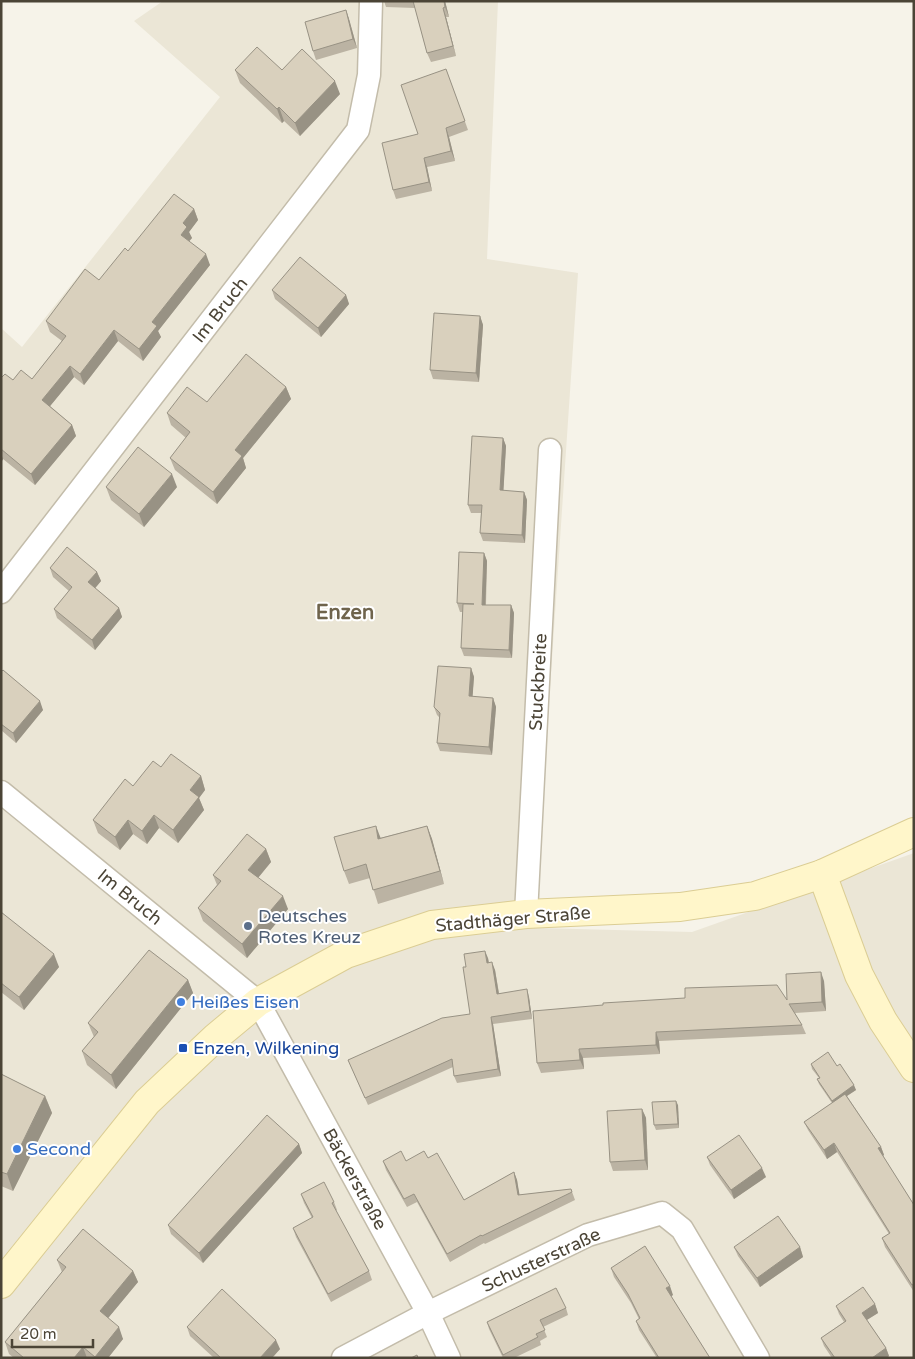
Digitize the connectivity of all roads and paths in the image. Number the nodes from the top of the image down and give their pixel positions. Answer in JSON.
{"nodes":[{"id":1,"x":371,"y":1,"type":"edge"},
{"id":2,"x":550,"y":450,"type":"dead end"},
{"id":3,"x":1,"y":592,"type":"edge"},
{"id":4,"x":1,"y":792,"type":"edge"},
{"id":5,"x":914,"y":832,"type":"edge"},
{"id":6,"x":822,"y":874,"type":"junction"},
{"id":7,"x":526,"y":914,"type":"junction"},
{"id":8,"x":258,"y":1002,"type":"junction"},
{"id":9,"x":914,"y":1068,"type":"edge"},
{"id":10,"x":3,"y":1277,"type":"edge"},
{"id":11,"x":428,"y":1313,"type":"junction"},
{"id":12,"x":343,"y":1358,"type":"edge"},
{"id":13,"x":449,"y":1358,"type":"edge"},
{"id":14,"x":758,"y":1358,"type":"edge"}],
"edges":[{"from":1,"to":3,"type":"street","name":"Im Bruch"},
{"from":2,"to":7,"type":"street","name":"Stuckbreite"},
{"from":4,"to":8,"type":"street","name":"Im Bruch"},
{"from":5,"to":6,"type":"main road","name":"Stadthäger Straße"},
{"from":6,"to":7,"type":"main road","name":"Stadthäger Straße"},
{"from":6,"to":9,"type":"main road"},
{"from":7,"to":8,"type":"main road","name":"Stadthäger Straße"},
{"from":8,"to":10,"type":"main road","name":"Stadthäger Straße"},
{"from":8,"to":11,"type":"street","name":"Bäckerstraße"},
{"from":11,"to":12,"type":"street"},
{"from":11,"to":13,"type":"street","name":"Bäckerstraße"},
{"from":11,"to":14,"type":"street","name":"Schusterstraße"}]}
